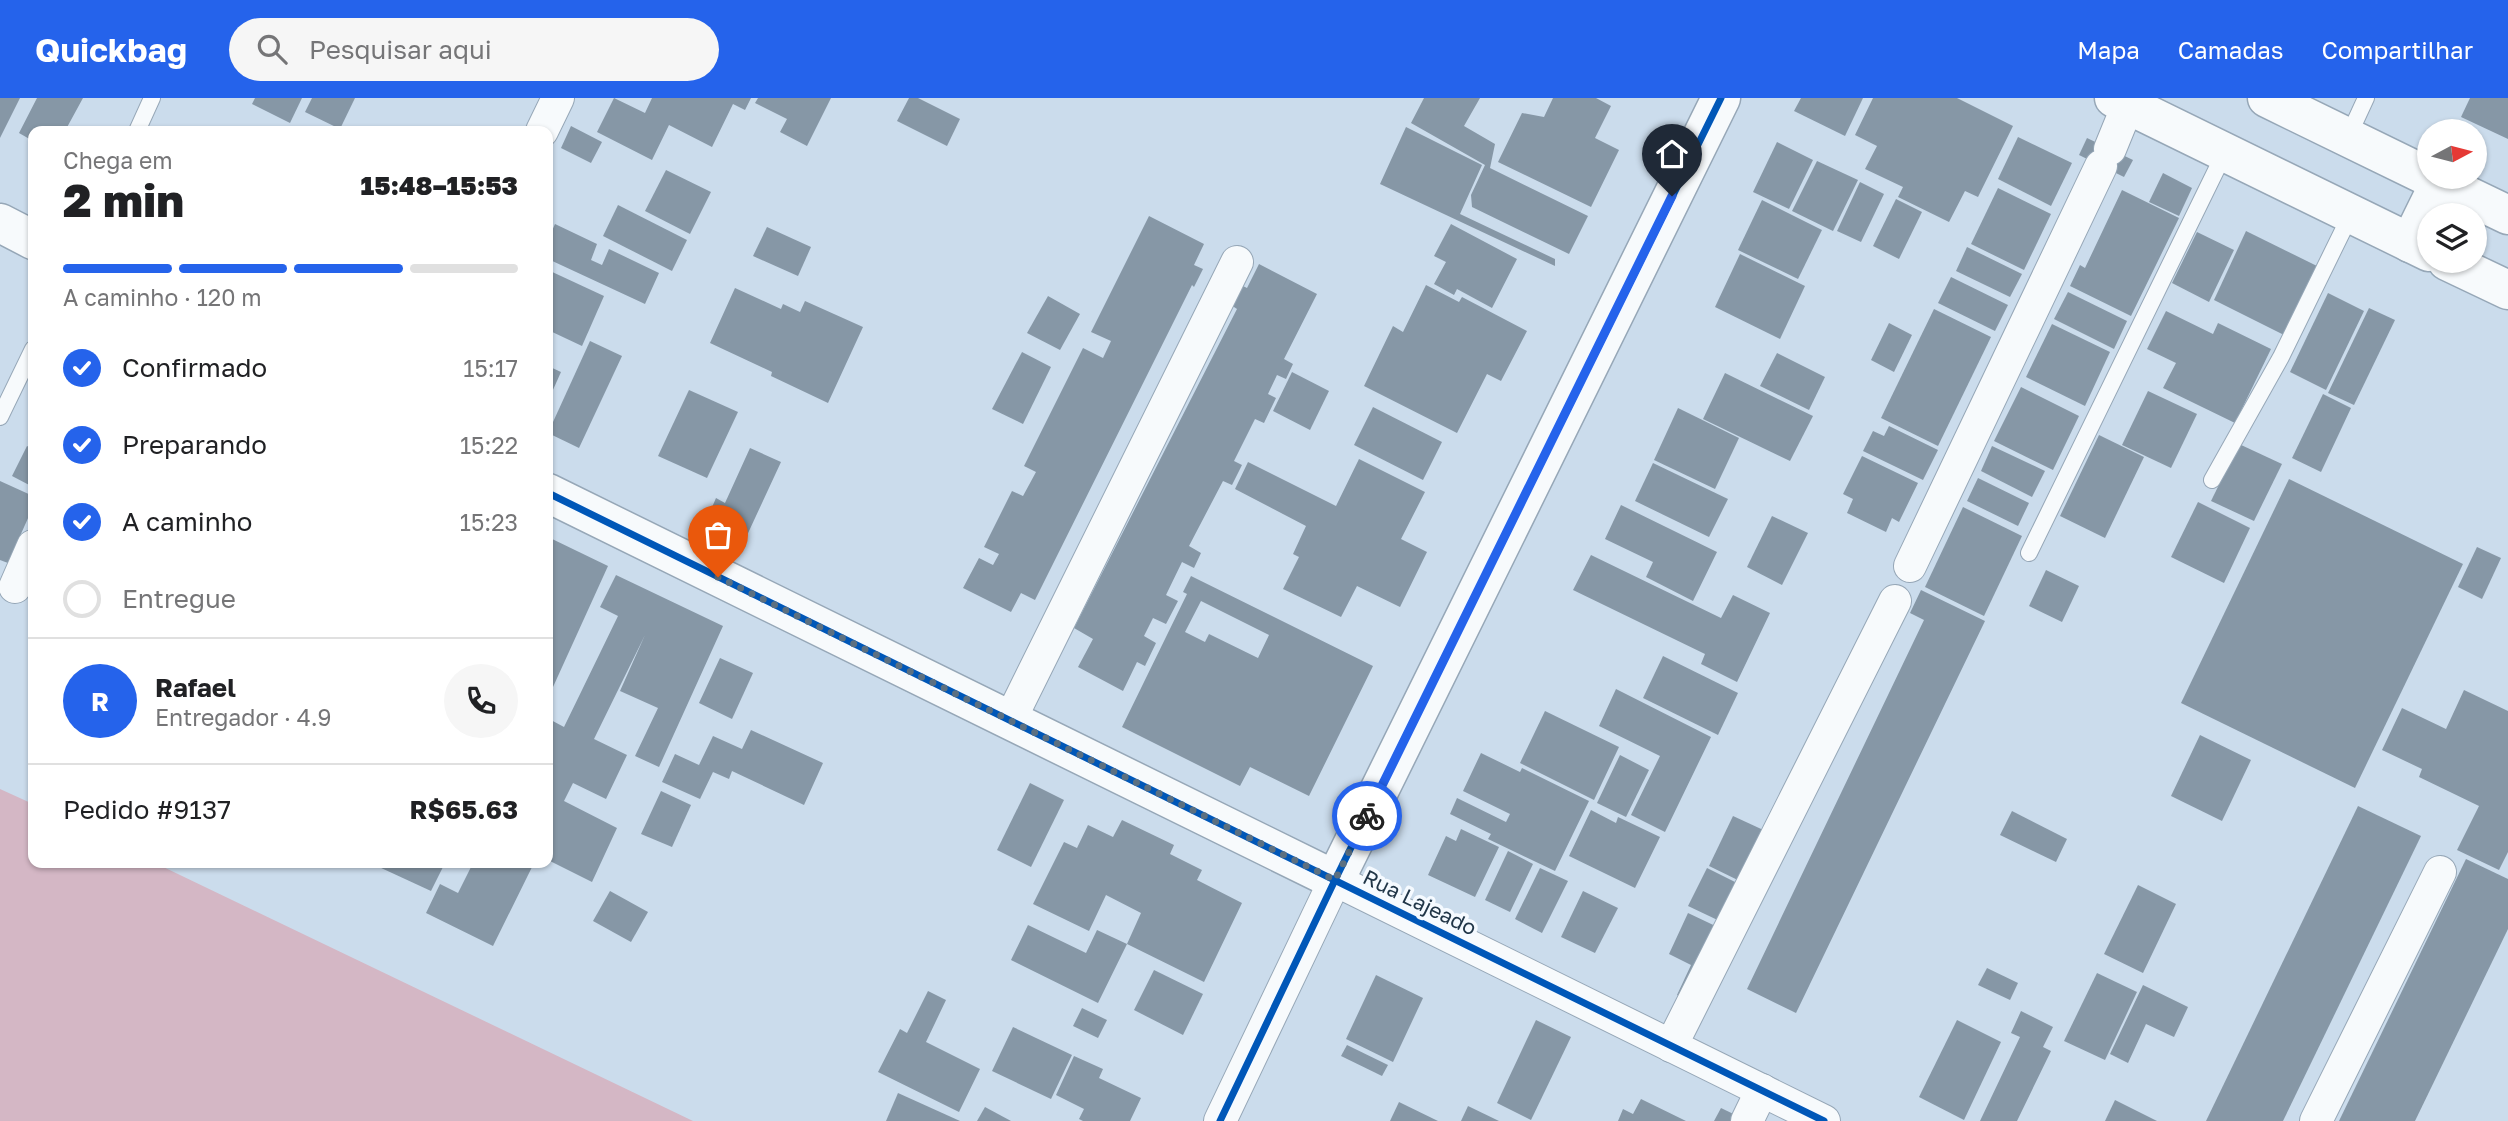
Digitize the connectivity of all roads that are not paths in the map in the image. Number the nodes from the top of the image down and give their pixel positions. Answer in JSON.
{"nodes":[{"id":1,"x":152,"y":98,"type":"edge"},
{"id":2,"x":558,"y":98,"type":"edge"},
{"id":3,"x":1721,"y":98,"type":"edge"},
{"id":4,"x":2267,"y":98,"type":"edge"},
{"id":5,"x":2366,"y":98,"type":"edge"},
{"id":6,"x":2121,"y":102,"type":"edge"},
{"id":7,"x":139,"y":126,"type":"edge"},
{"id":8,"x":544,"y":126,"type":"edge"},
{"id":9,"x":2347,"y":137,"type":"junction"},
{"id":10,"x":2225,"y":152,"type":"junction"},
{"id":11,"x":2417,"y":170,"type":"edge"},
{"id":12,"x":2455,"y":189,"type":"edge"},
{"id":13,"x":2351,"y":214,"type":"junction"},
{"id":14,"x":2508,"y":215,"type":"edge"},
{"id":15,"x":0,"y":223,"type":"edge"},
{"id":16,"x":28,"y":237,"type":"edge"},
{"id":17,"x":2417,"y":246,"type":"edge"},
{"id":18,"x":1237,"y":262,"type":"dead end"},
{"id":19,"x":2474,"y":273,"type":"edge"},
{"id":20,"x":2507,"y":288,"type":"edge"},
{"id":21,"x":28,"y":359,"type":"edge"},
{"id":22,"x":0,"y":417,"type":"edge"},
{"id":23,"x":2212,"y":481,"type":"dead end"},
{"id":24,"x":553,"y":495,"type":"edge"},
{"id":25,"x":2029,"y":553,"type":"dead end"},
{"id":26,"x":28,"y":557,"type":"edge"},
{"id":27,"x":1910,"y":566,"type":"dead end"},
{"id":28,"x":15,"y":587,"type":"dead end"},
{"id":29,"x":1895,"y":601,"type":"dead end"},
{"id":30,"x":1010,"y":720,"type":"junction"},
{"id":31,"x":2440,"y":872,"type":"dead end"},
{"id":32,"x":1335,"y":880,"type":"junction"},
{"id":33,"x":1671,"y":1046,"type":"junction"},
{"id":34,"x":1762,"y":1090,"type":"junction"},
{"id":35,"x":1220,"y":1121,"type":"edge"},
{"id":36,"x":1747,"y":1121,"type":"edge"},
{"id":37,"x":1824,"y":1121,"type":"edge"},
{"id":38,"x":2316,"y":1121,"type":"edge"}],
"edges":[{"from":1,"to":7,"type":"lane"},
{"from":2,"to":8,"type":"street"},
{"from":3,"to":32,"type":"street"},
{"from":4,"to":9,"type":"street"},
{"from":5,"to":9,"type":"lane"},
{"from":6,"to":10,"type":"street"},
{"from":6,"to":27,"type":"street"},
{"from":9,"to":11,"type":"street"},
{"from":10,"to":13,"type":"street"},
{"from":10,"to":25,"type":"lane"},
{"from":12,"to":14,"type":"street"},
{"from":13,"to":17,"type":"street"},
{"from":13,"to":23,"type":"lane"},
{"from":15,"to":16,"type":"street"},
{"from":18,"to":30,"type":"street"},
{"from":19,"to":20,"type":"street"},
{"from":21,"to":22,"type":"lane"},
{"from":24,"to":30,"type":"street","name":"Rua Lajeado"},
{"from":26,"to":28,"type":"street"},
{"from":29,"to":33,"type":"street"},
{"from":30,"to":32,"type":"street","name":"Rua Lajeado"},
{"from":31,"to":38,"type":"street"},
{"from":32,"to":33,"type":"street","name":"Rua Lajeado"},
{"from":32,"to":35,"type":"street"},
{"from":33,"to":34,"type":"street","name":"Rua Lajeado"},
{"from":34,"to":36,"type":"street"},
{"from":34,"to":37,"type":"street","name":"Rua Lajeado"}]}
